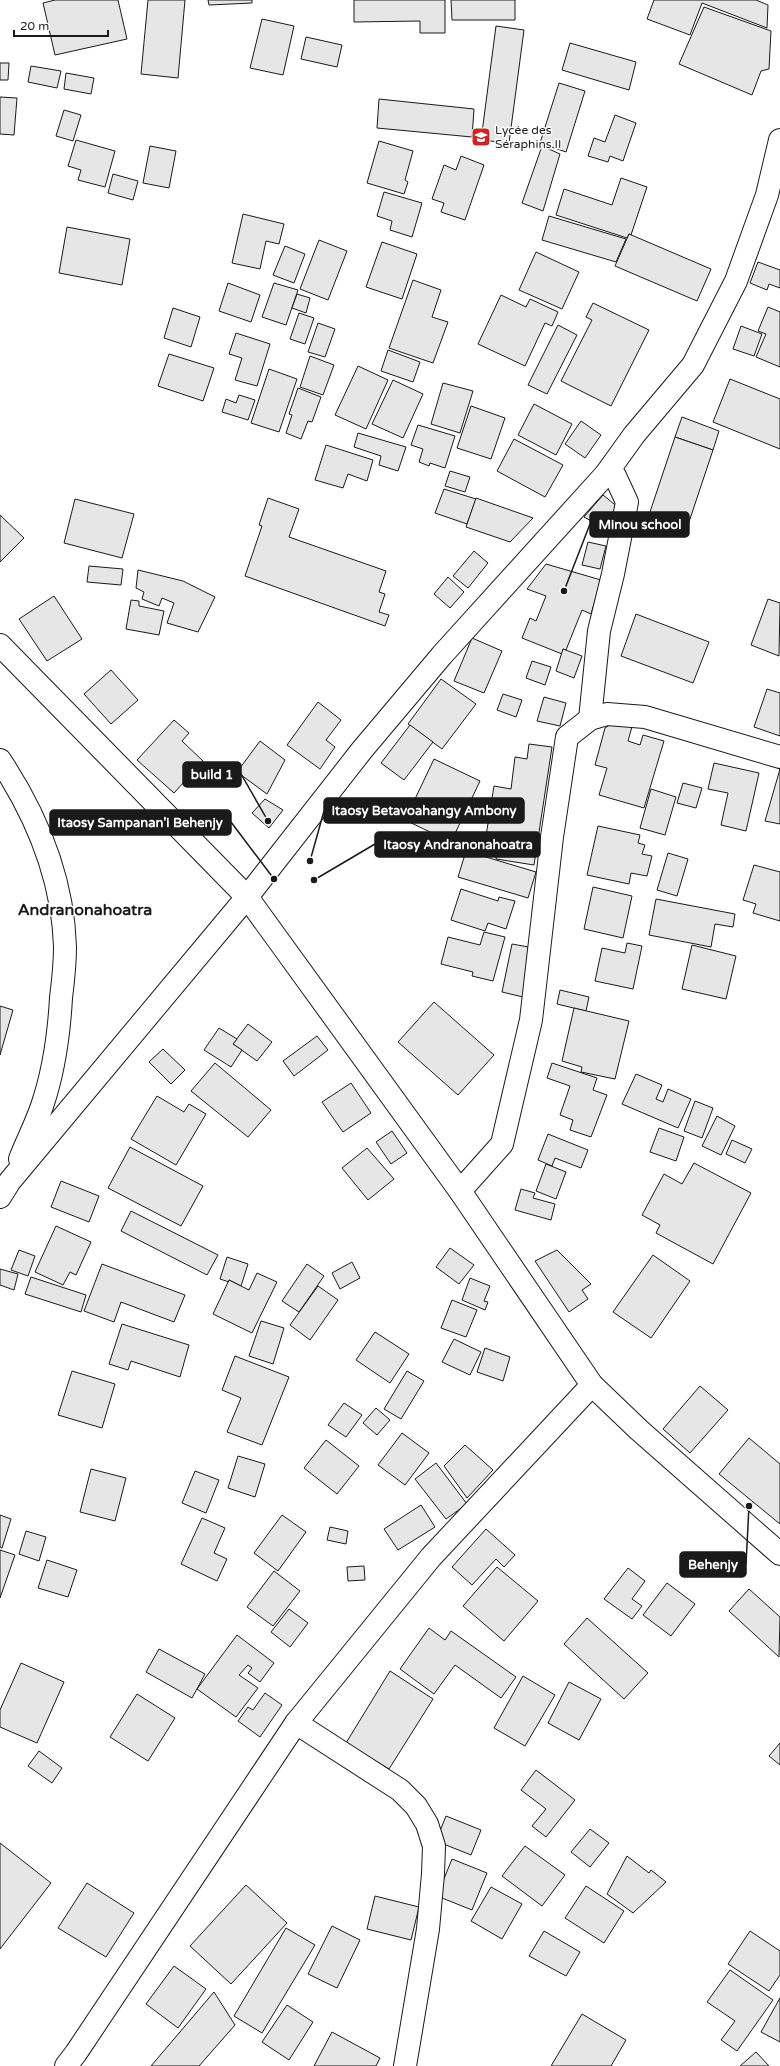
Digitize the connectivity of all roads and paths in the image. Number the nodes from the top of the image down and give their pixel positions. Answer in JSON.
{"nodes":[{"id":1,"x":780,"y":140,"type":"edge"},
{"id":2,"x":606,"y":474,"type":"junction"},
{"id":3,"x":0,"y":645,"type":"edge"},
{"id":4,"x":590,"y":719,"type":"junction"},
{"id":5,"x":780,"y":757,"type":"edge"},
{"id":6,"x":0,"y":760,"type":"edge"},
{"id":7,"x":246,"y":897,"type":"junction"},
{"id":8,"x":5,"y":1189,"type":"edge"},
{"id":9,"x":460,"y":1191,"type":"junction"},
{"id":10,"x":592,"y":1385,"type":"junction"},
{"id":11,"x":780,"y":1554,"type":"edge"},
{"id":12,"x":296,"y":1723,"type":"junction"},
{"id":13,"x":66,"y":2066,"type":"edge"},
{"id":14,"x":405,"y":2066,"type":"edge"}],
"edges":[{"from":1,"to":2,"type":"street"},
{"from":2,"to":4,"type":"street"},
{"from":2,"to":7,"type":"street"},
{"from":3,"to":7,"type":"street"},
{"from":4,"to":5,"type":"street"},
{"from":4,"to":9,"type":"street"},
{"from":6,"to":8,"type":"street"},
{"from":7,"to":8,"type":"street"},
{"from":7,"to":9,"type":"street"},
{"from":9,"to":10,"type":"street"},
{"from":10,"to":11,"type":"street"},
{"from":10,"to":12,"type":"street"},
{"from":12,"to":13,"type":"street"},
{"from":12,"to":14,"type":"street"}]}
